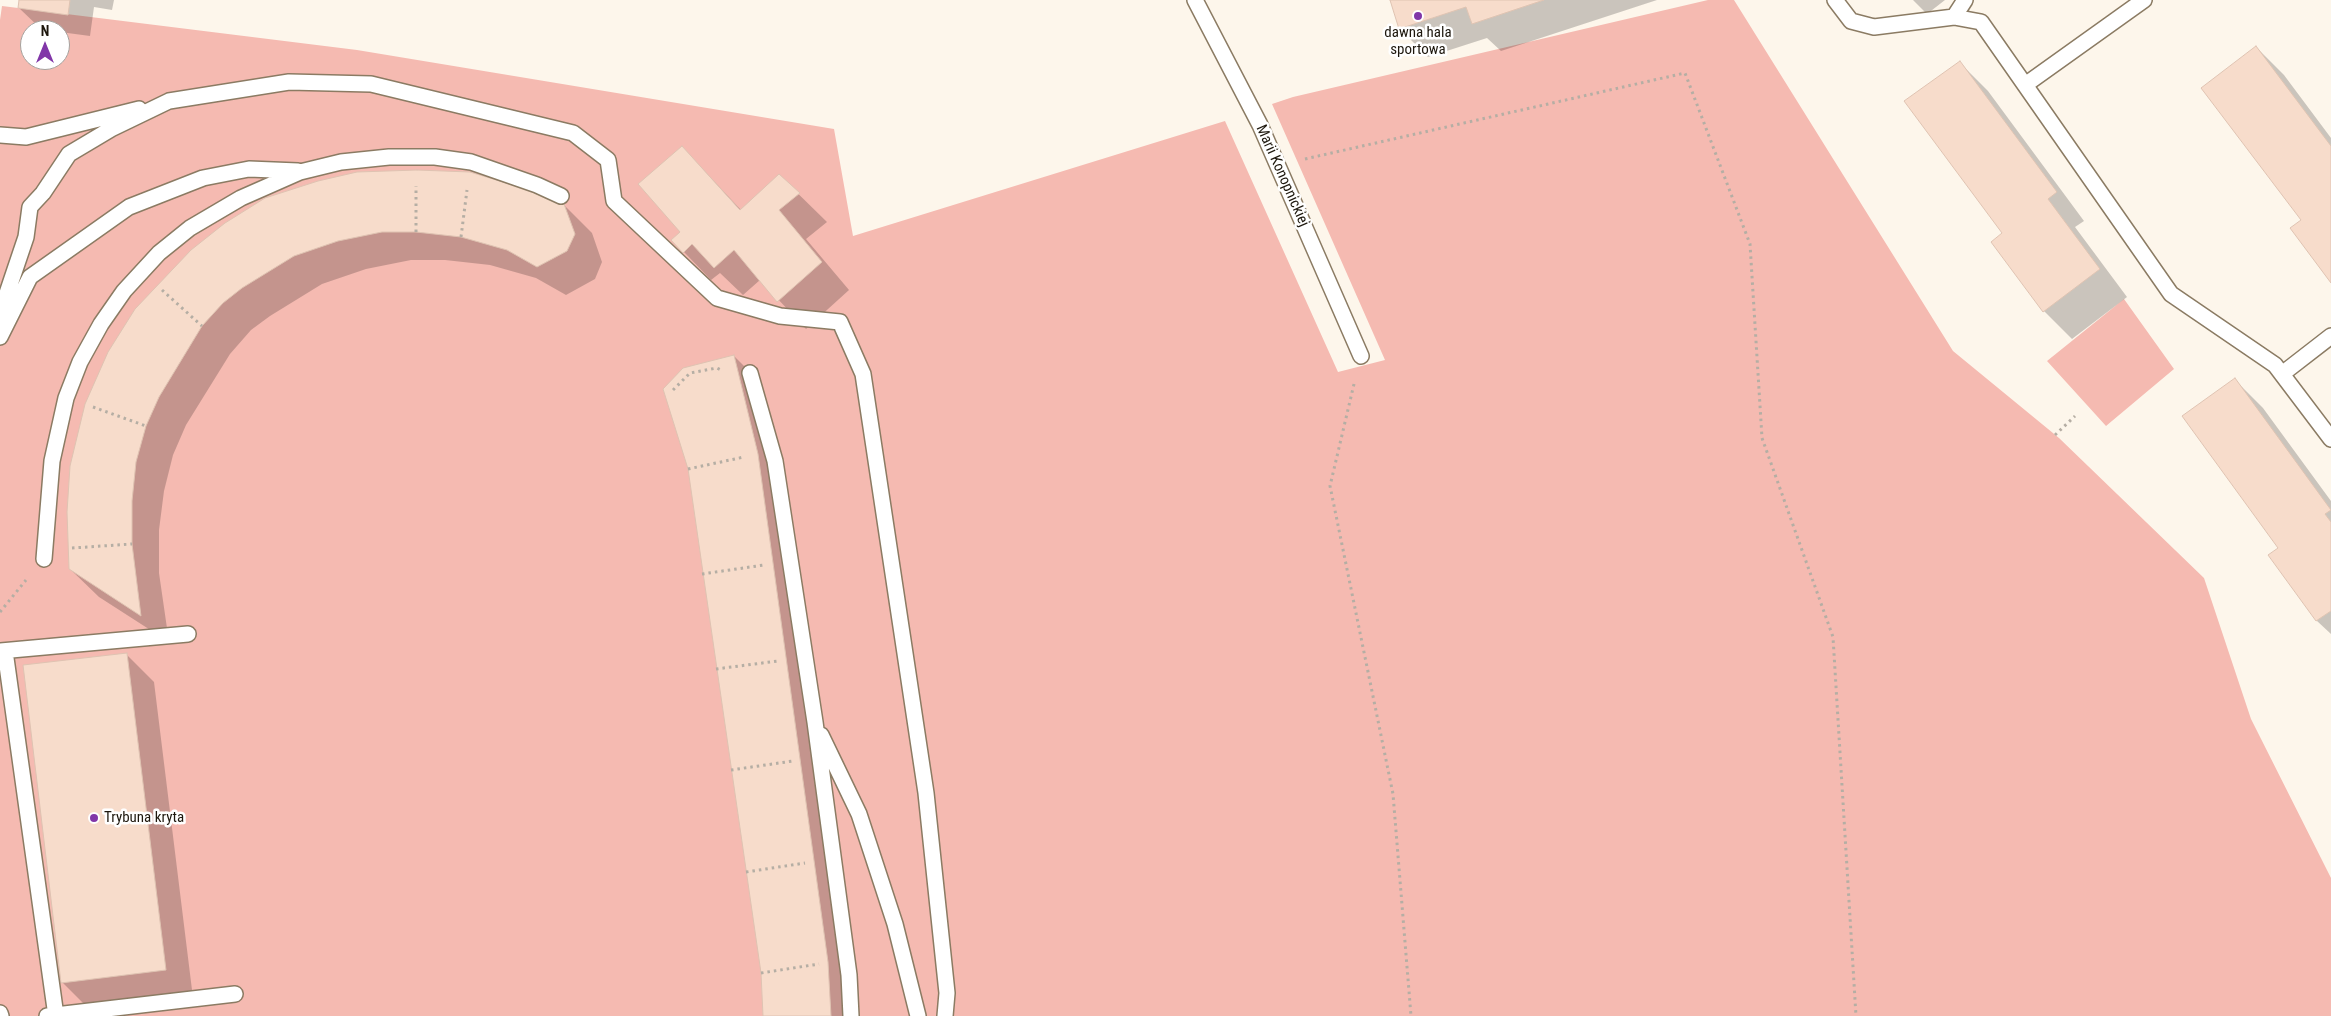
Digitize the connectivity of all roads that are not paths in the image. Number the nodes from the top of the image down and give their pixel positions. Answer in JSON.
{"nodes":[{"id":1,"x":1195,"y":0,"type":"edge"},
{"id":2,"x":1835,"y":0,"type":"edge"},
{"id":3,"x":1965,"y":0,"type":"edge"},
{"id":4,"x":2144,"y":0,"type":"edge"},
{"id":5,"x":1954,"y":17,"type":"junction"},
{"id":6,"x":2025,"y":85,"type":"junction"},
{"id":7,"x":169,"y":101,"type":"junction"},
{"id":8,"x":0,"y":135,"type":"edge"},
{"id":9,"x":300,"y":172,"type":"junction"},
{"id":10,"x":561,"y":196,"type":"dead end"},
{"id":11,"x":0,"y":314,"type":"edge"},
{"id":12,"x":2331,"y":336,"type":"edge"},
{"id":13,"x":0,"y":337,"type":"edge"},
{"id":14,"x":1361,"y":356,"type":"road end"},
{"id":15,"x":750,"y":373,"type":"dead end"},
{"id":16,"x":2282,"y":374,"type":"junction"},
{"id":17,"x":2331,"y":440,"type":"edge"},
{"id":18,"x":44,"y":559,"type":"road end"},
{"id":19,"x":188,"y":634,"type":"dead end"},
{"id":20,"x":3,"y":651,"type":"edge"},
{"id":21,"x":815,"y":722,"type":"junction"},
{"id":22,"x":235,"y":994,"type":"dead end"},
{"id":23,"x":53,"y":1016,"type":"edge"},
{"id":24,"x":851,"y":1016,"type":"edge"},
{"id":25,"x":918,"y":1016,"type":"edge"},
{"id":26,"x":944,"y":1016,"type":"edge"}],
"edges":[{"from":1,"to":14,"type":"lane","name":"Marii Konopnickiej"},
{"from":2,"to":5,"type":"lane"},
{"from":3,"to":5,"type":"lane"},
{"from":4,"to":6,"type":"lane"},
{"from":5,"to":6,"type":"lane"},
{"from":6,"to":16,"type":"lane"},
{"from":7,"to":8,"type":"lane"},
{"from":7,"to":11,"type":"lane"},
{"from":7,"to":26,"type":"lane"},
{"from":9,"to":10,"type":"lane"},
{"from":9,"to":13,"type":"lane"},
{"from":9,"to":18,"type":"lane"},
{"from":12,"to":16,"type":"lane"},
{"from":15,"to":21,"type":"lane"},
{"from":16,"to":17,"type":"lane"},
{"from":19,"to":20,"type":"lane"},
{"from":20,"to":23,"type":"lane"},
{"from":21,"to":24,"type":"lane"},
{"from":21,"to":25,"type":"lane"},
{"from":22,"to":23,"type":"lane"}]}
